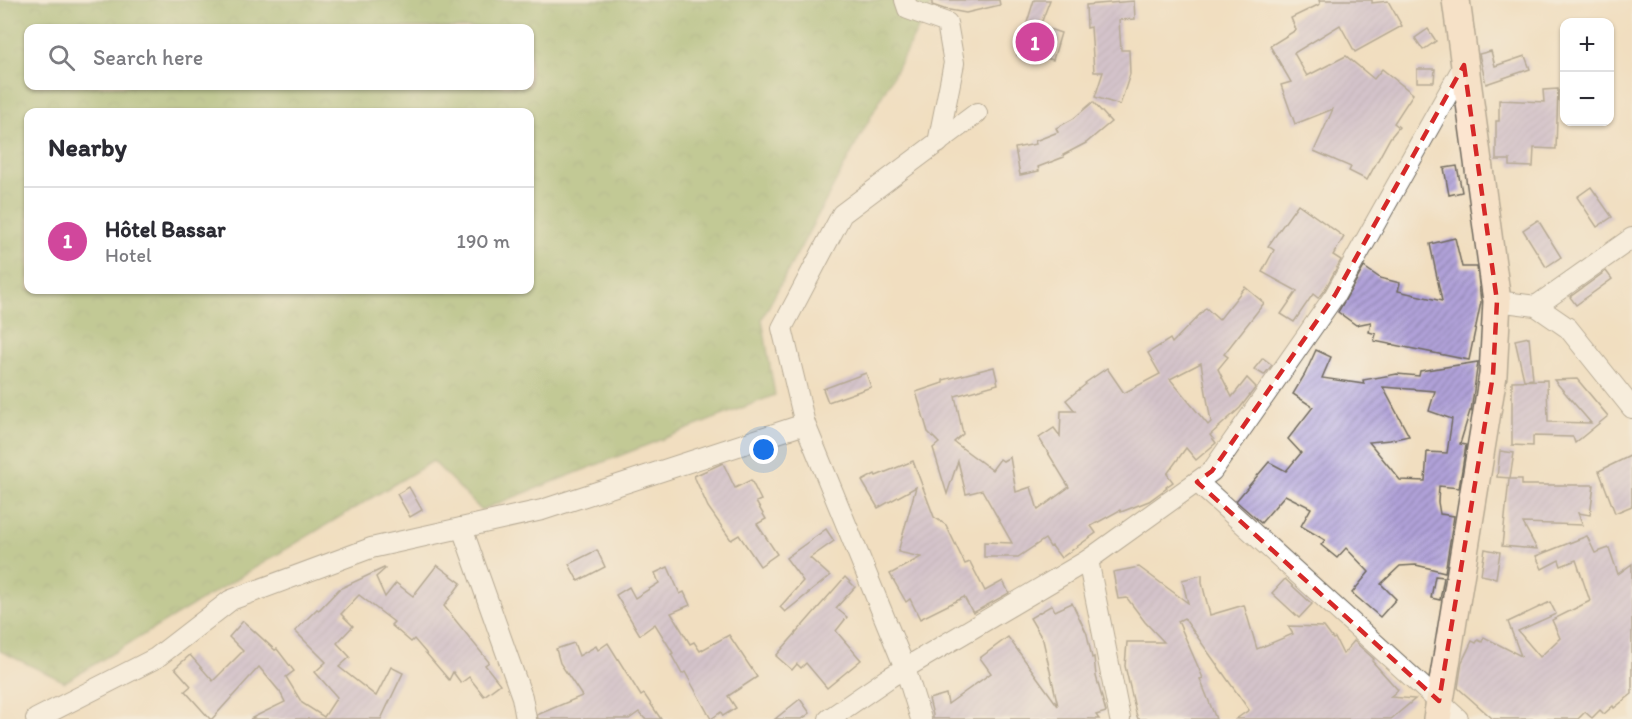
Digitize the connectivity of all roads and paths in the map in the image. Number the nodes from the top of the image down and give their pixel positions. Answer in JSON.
{"nodes":[{"id":1,"x":905,"y":0,"type":"edge"},
{"id":2,"x":1456,"y":0,"type":"edge"},
{"id":3,"x":1464,"y":65,"type":"junction"},
{"id":4,"x":977,"y":113,"type":"dead end"},
{"id":5,"x":938,"y":142,"type":"junction"},
{"id":6,"x":1632,"y":238,"type":"edge"},
{"id":7,"x":1497,"y":301,"type":"junction"},
{"id":8,"x":1536,"y":306,"type":"junction"},
{"id":9,"x":1632,"y":408,"type":"edge"},
{"id":10,"x":804,"y":424,"type":"junction"},
{"id":11,"x":1197,"y":482,"type":"junction"},
{"id":12,"x":462,"y":528,"type":"junction"},
{"id":13,"x":1088,"y":560,"type":"junction"},
{"id":14,"x":905,"y":668,"type":"junction"},
{"id":15,"x":1445,"y":713,"type":"edge"},
{"id":16,"x":36,"y":719,"type":"edge"},
{"id":17,"x":526,"y":719,"type":"edge"},
{"id":18,"x":829,"y":719,"type":"edge"},
{"id":19,"x":921,"y":719,"type":"edge"},
{"id":20,"x":1120,"y":719,"type":"edge"}],
"edges":[{"from":1,"to":5,"type":"street"},
{"from":2,"to":3,"type":"street"},
{"from":3,"to":7,"type":"street"},
{"from":3,"to":11,"type":"street"},
{"from":4,"to":5,"type":"street"},
{"from":5,"to":10,"type":"street"},
{"from":6,"to":8,"type":"street"},
{"from":7,"to":8,"type":"street"},
{"from":7,"to":15,"type":"street"},
{"from":8,"to":9,"type":"street"},
{"from":10,"to":12,"type":"street"},
{"from":10,"to":14,"type":"street"},
{"from":11,"to":13,"type":"street"},
{"from":11,"to":15,"type":"street"},
{"from":12,"to":16,"type":"street"},
{"from":12,"to":17,"type":"street"},
{"from":13,"to":14,"type":"street"},
{"from":13,"to":20,"type":"street"},
{"from":14,"to":18,"type":"street"},
{"from":14,"to":19,"type":"street"}]}
